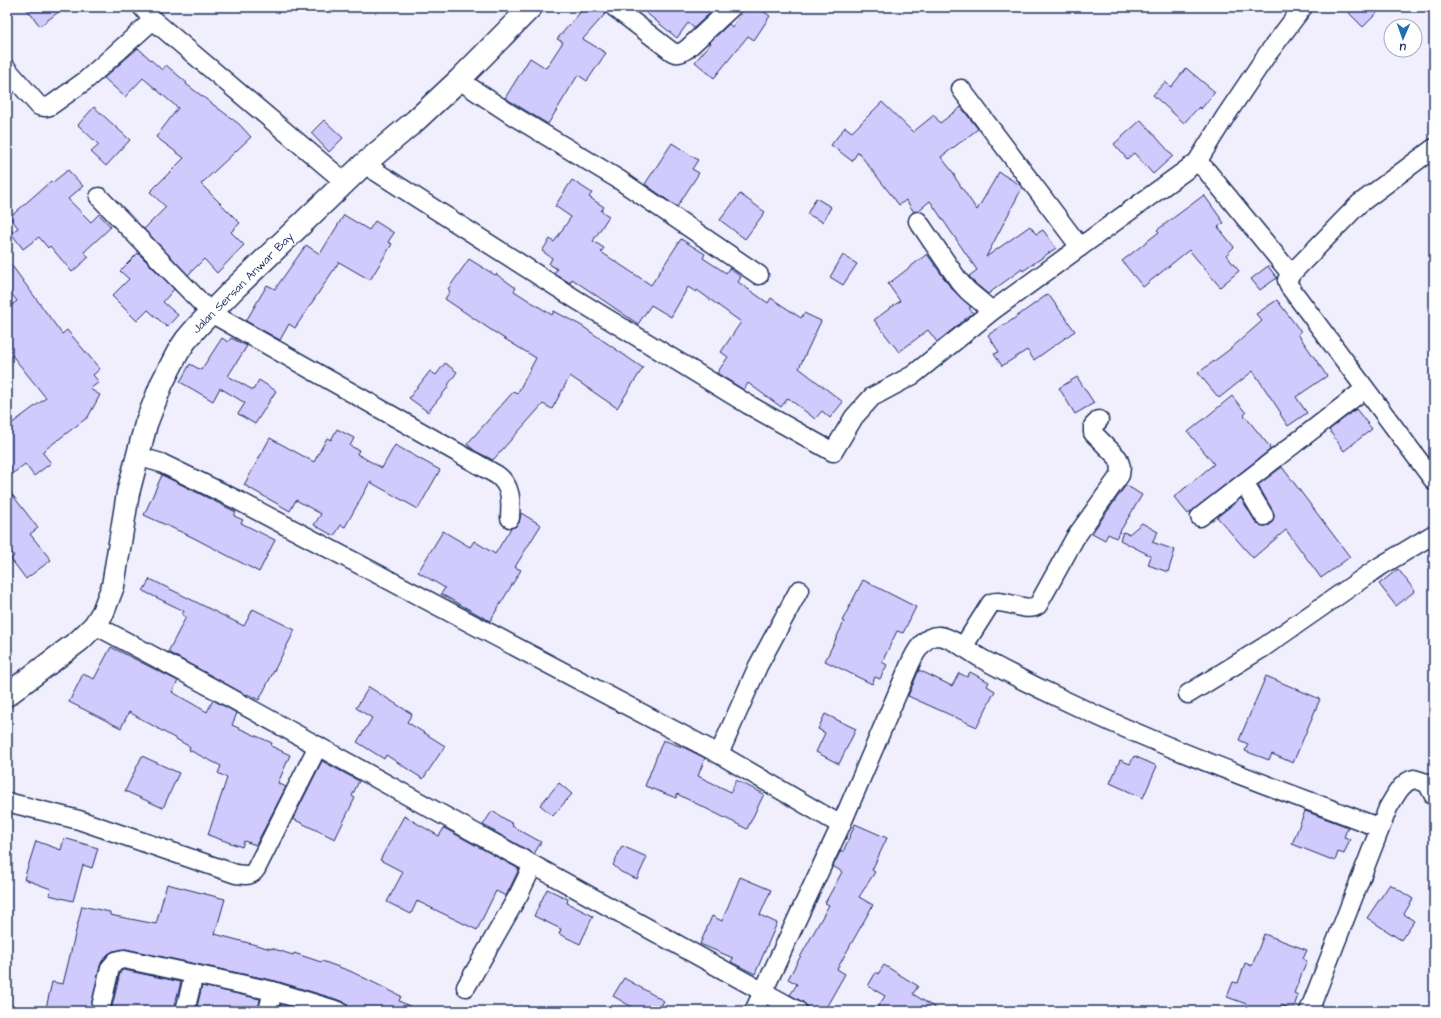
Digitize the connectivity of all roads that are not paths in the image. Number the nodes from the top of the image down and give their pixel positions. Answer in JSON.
{"nodes":[{"id":1,"x":531,"y":7,"type":"edge"},
{"id":2,"x":614,"y":7,"type":"edge"},
{"id":3,"x":732,"y":7,"type":"edge"},
{"id":4,"x":1303,"y":7,"type":"edge"},
{"id":5,"x":147,"y":14,"type":"edge"},
{"id":6,"x":7,"y":69,"type":"edge"},
{"id":7,"x":460,"y":80,"type":"junction"},
{"id":8,"x":961,"y":89,"type":"dead end"},
{"id":9,"x":1434,"y":148,"type":"edge"},
{"id":10,"x":1197,"y":162,"type":"junction"},
{"id":11,"x":364,"y":164,"type":"junction"},
{"id":12,"x":346,"y":183,"type":"junction"},
{"id":13,"x":99,"y":197,"type":"dead end"},
{"id":14,"x":918,"y":221,"type":"dead end"},
{"id":15,"x":1080,"y":247,"type":"junction"},
{"id":16,"x":759,"y":274,"type":"dead end"},
{"id":17,"x":1291,"y":274,"type":"junction"},
{"id":18,"x":992,"y":311,"type":"junction"},
{"id":19,"x":210,"y":313,"type":"junction"},
{"id":20,"x":1365,"y":389,"type":"junction"},
{"id":21,"x":1099,"y":420,"type":"dead end"},
{"id":22,"x":137,"y":456,"type":"junction"},
{"id":23,"x":1434,"y":481,"type":"edge"},
{"id":24,"x":1244,"y":482,"type":"junction"},
{"id":25,"x":1264,"y":516,"type":"dead end"},
{"id":26,"x":1200,"y":517,"type":"dead end"},
{"id":27,"x":510,"y":518,"type":"dead end"},
{"id":28,"x":1434,"y":534,"type":"edge"},
{"id":29,"x":799,"y":590,"type":"dead end"},
{"id":30,"x":95,"y":625,"type":"junction"},
{"id":31,"x":963,"y":647,"type":"junction"},
{"id":32,"x":1188,"y":694,"type":"dead end"},
{"id":33,"x":7,"y":695,"type":"edge"},
{"id":34,"x":318,"y":746,"type":"junction"},
{"id":35,"x":720,"y":754,"type":"junction"},
{"id":36,"x":1432,"y":786,"type":"edge"},
{"id":37,"x":7,"y":802,"type":"edge"},
{"id":38,"x":841,"y":825,"type":"junction"},
{"id":39,"x":1380,"y":828,"type":"junction"},
{"id":40,"x":533,"y":865,"type":"junction"},
{"id":41,"x":194,"y":974,"type":"junction"},
{"id":42,"x":466,"y":987,"type":"dead end"},
{"id":43,"x":274,"y":991,"type":"junction"},
{"id":44,"x":762,"y":991,"type":"junction"},
{"id":45,"x":100,"y":1011,"type":"edge"},
{"id":46,"x":185,"y":1011,"type":"edge"},
{"id":47,"x":268,"y":1011,"type":"edge"},
{"id":48,"x":339,"y":1011,"type":"edge"},
{"id":49,"x":754,"y":1011,"type":"edge"},
{"id":50,"x":798,"y":1011,"type":"edge"},
{"id":51,"x":1309,"y":1011,"type":"edge"}],
"edges":[{"from":1,"to":7,"type":"main road","name":"Jalan Sersan Anwar Bay"},
{"from":2,"to":3,"type":"street"},
{"from":4,"to":10,"type":"street"},
{"from":5,"to":6,"type":"street"},
{"from":5,"to":12,"type":"street"},
{"from":7,"to":11,"type":"main road","name":"Jalan Sersan Anwar Bay"},
{"from":7,"to":16,"type":"street"},
{"from":8,"to":15,"type":"street"},
{"from":9,"to":17,"type":"street"},
{"from":10,"to":15,"type":"street"},
{"from":10,"to":17,"type":"street"},
{"from":11,"to":12,"type":"main road","name":"Jalan Sersan Anwar Bay"},
{"from":11,"to":18,"type":"street"},
{"from":12,"to":19,"type":"main road","name":"Jalan Sersan Anwar Bay"},
{"from":13,"to":19,"type":"street"},
{"from":14,"to":18,"type":"street"},
{"from":15,"to":18,"type":"street"},
{"from":17,"to":20,"type":"street"},
{"from":19,"to":22,"type":"main road","name":"Jalan Sersan Anwar Bay"},
{"from":19,"to":27,"type":"street"},
{"from":20,"to":23,"type":"street"},
{"from":20,"to":24,"type":"street"},
{"from":21,"to":31,"type":"street"},
{"from":22,"to":30,"type":"main road","name":"Jalan Sersan Anwar Bay"},
{"from":22,"to":35,"type":"street"},
{"from":24,"to":25,"type":"street"},
{"from":24,"to":26,"type":"street"},
{"from":28,"to":32,"type":"street"},
{"from":29,"to":35,"type":"street"},
{"from":30,"to":33,"type":"main road","name":"Jalan Sersan Anwar Bay"},
{"from":30,"to":34,"type":"street"},
{"from":31,"to":38,"type":"street"},
{"from":31,"to":39,"type":"street"},
{"from":34,"to":37,"type":"street"},
{"from":34,"to":40,"type":"street"},
{"from":35,"to":38,"type":"street"},
{"from":36,"to":39,"type":"street"},
{"from":38,"to":44,"type":"street"},
{"from":39,"to":51,"type":"street"},
{"from":40,"to":42,"type":"street"},
{"from":40,"to":44,"type":"street"},
{"from":41,"to":43,"type":"street"},
{"from":41,"to":45,"type":"street"},
{"from":41,"to":46,"type":"street"},
{"from":43,"to":47,"type":"street"},
{"from":43,"to":48,"type":"street"},
{"from":44,"to":49,"type":"street"},
{"from":44,"to":50,"type":"street"}]}
